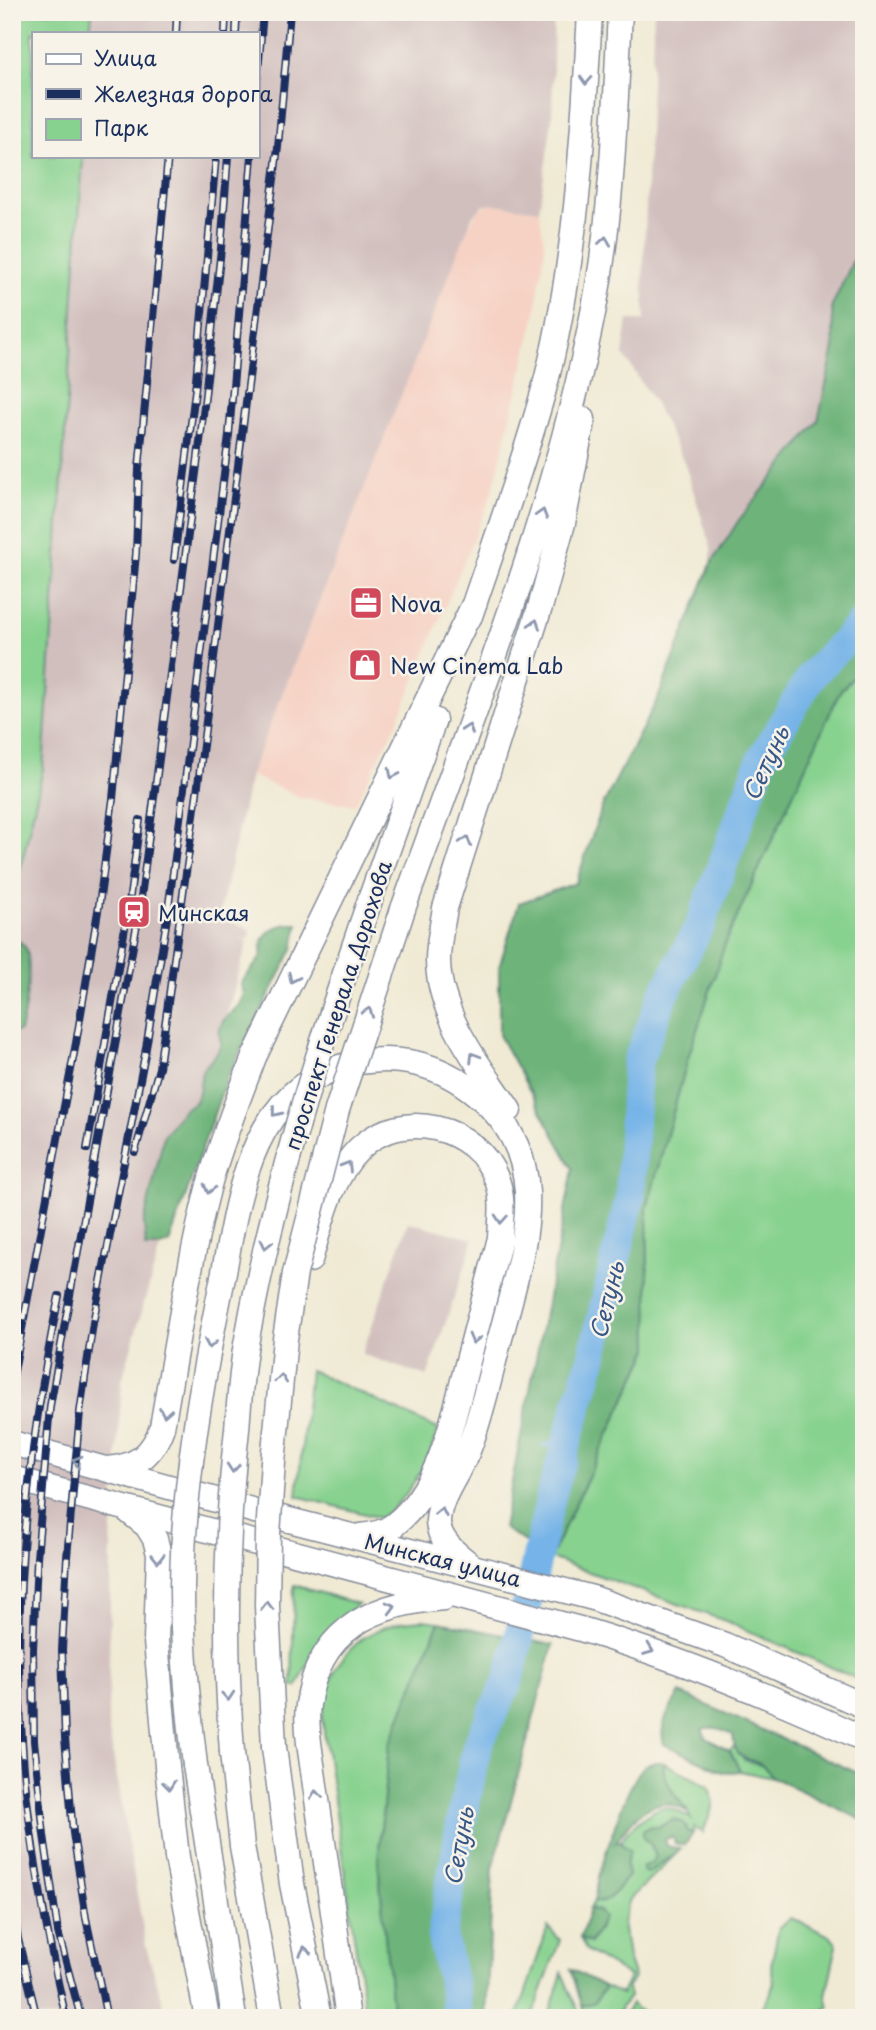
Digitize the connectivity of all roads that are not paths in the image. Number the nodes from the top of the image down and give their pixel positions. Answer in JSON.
{"nodes":[{"id":1,"x":590,"y":12,"type":"edge"},
{"id":2,"x":620,"y":12,"type":"edge"},
{"id":3,"x":590,"y":326,"type":"junction"},
{"id":4,"x":475,"y":602,"type":"junction"},
{"id":5,"x":528,"y":1185,"type":"junction"},
{"id":6,"x":285,"y":1339,"type":"junction"},
{"id":7,"x":12,"y":1443,"type":"edge"},
{"id":8,"x":106,"y":1469,"type":"junction"},
{"id":9,"x":12,"y":1478,"type":"edge"},
{"id":10,"x":121,"y":1506,"type":"junction"},
{"id":11,"x":355,"y":1537,"type":"junction"},
{"id":12,"x":475,"y":1567,"type":"junction"},
{"id":13,"x":465,"y":1598,"type":"junction"},
{"id":14,"x":864,"y":1706,"type":"edge"},
{"id":15,"x":864,"y":1739,"type":"edge"},
{"id":16,"x":207,"y":2018,"type":"edge"},
{"id":17,"x":234,"y":2018,"type":"edge"},
{"id":18,"x":272,"y":2018,"type":"edge"},
{"id":19,"x":319,"y":2018,"type":"edge"},
{"id":20,"x":348,"y":2018,"type":"edge"}],
"edges":[{"from":1,"to":4,"type":"main road","name":"проспект Генерала Дорохова","one_way":true},
{"from":3,"to":2,"type":"main road","name":"проспект Генерала Дорохова","one_way":true},
{"from":5,"to":3,"type":"main road","one_way":true},
{"from":6,"to":3,"type":"main road","name":"проспект Генерала Дорохова","one_way":true,"bridge":true},
{"from":4,"to":8,"type":"main road","one_way":true},
{"from":4,"to":18,"type":"main road","name":"проспект Генерала Дорохова","one_way":true,"bridge":true},
{"from":12,"to":5,"type":"main road","one_way":true},
{"from":5,"to":17,"type":"main road","one_way":true,"bridge":true},
{"from":6,"to":11,"type":"main road","one_way":true,"bridge":true},
{"from":19,"to":6,"type":"main road","name":"проспект Генерала Дорохова","one_way":true,"bridge":true},
{"from":8,"to":7,"type":"main road","name":"Минская улица","one_way":true},
{"from":8,"to":11,"type":"main road","name":"Минская улица"},
{"from":9,"to":10,"type":"main road","name":"Минская улица"},
{"from":10,"to":13,"type":"main road","name":"Минская улица"},
{"from":10,"to":16,"type":"main road","one_way":true},
{"from":11,"to":12,"type":"main road","name":"Минская улица"},
{"from":12,"to":14,"type":"main road","name":"Минская улица"},
{"from":13,"to":15,"type":"main road","name":"Минская улица","one_way":true},
{"from":20,"to":13,"type":"main road","one_way":true}]}
